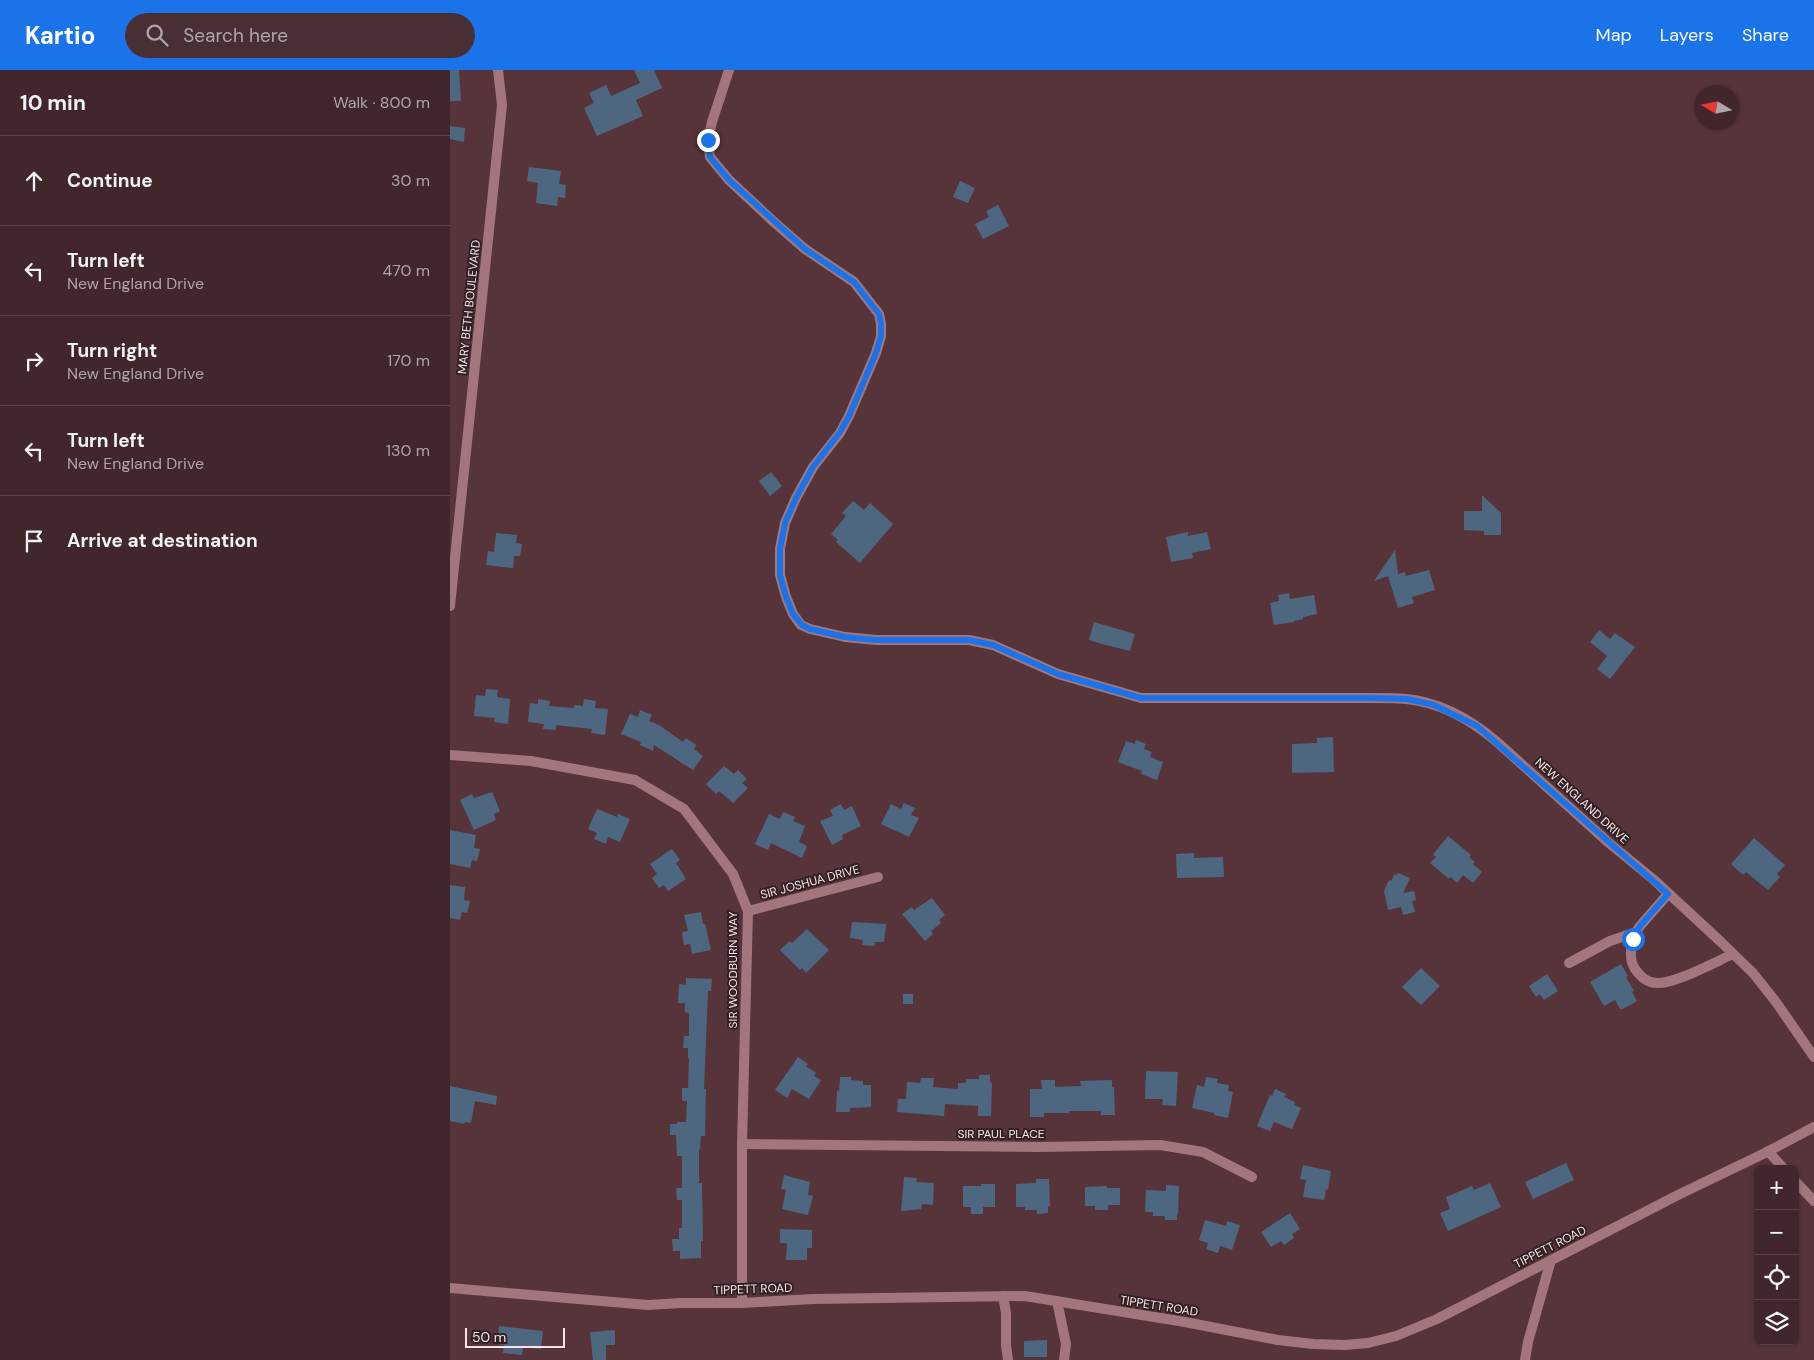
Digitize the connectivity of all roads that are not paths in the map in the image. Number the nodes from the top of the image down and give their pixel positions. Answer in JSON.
{"nodes":[{"id":1,"x":498,"y":70,"type":"edge"},
{"id":2,"x":729,"y":70,"type":"edge"},
{"id":3,"x":450,"y":606,"type":"edge"},
{"id":4,"x":450,"y":755,"type":"edge"},
{"id":5,"x":878,"y":877,"type":"dead end"},
{"id":6,"x":1668,"y":894,"type":"junction"},
{"id":7,"x":748,"y":911,"type":"junction"},
{"id":8,"x":1636,"y":932,"type":"junction"},
{"id":9,"x":1733,"y":954,"type":"junction"},
{"id":10,"x":1569,"y":963,"type":"dead end"},
{"id":11,"x":1814,"y":1057,"type":"edge"},
{"id":12,"x":1814,"y":1127,"type":"edge"},
{"id":13,"x":742,"y":1144,"type":"junction"},
{"id":14,"x":1768,"y":1152,"type":"junction"},
{"id":15,"x":1780,"y":1165,"type":"edge"},
{"id":16,"x":1252,"y":1177,"type":"dead end"},
{"id":17,"x":1799,"y":1185,"type":"edge"},
{"id":18,"x":1814,"y":1201,"type":"edge"},
{"id":19,"x":1551,"y":1260,"type":"junction"},
{"id":20,"x":450,"y":1288,"type":"edge"},
{"id":21,"x":1003,"y":1296,"type":"junction"},
{"id":22,"x":1057,"y":1301,"type":"junction"},
{"id":23,"x":742,"y":1303,"type":"junction"},
{"id":24,"x":1065,"y":1359,"type":"edge"},
{"id":25,"x":1008,"y":1360,"type":"edge"},
{"id":26,"x":1525,"y":1360,"type":"edge"}],
"edges":[{"from":1,"to":3,"type":"street","name":"MARY BETH BOULEVARD"},
{"from":2,"to":6,"type":"street","name":"NEW ENGLAND DRIVE"},
{"from":4,"to":7,"type":"street","name":"SIR WOODBURN WAY"},
{"from":5,"to":7,"type":"street","name":"SIR JOSHUA DRIVE"},
{"from":6,"to":8,"type":"street"},
{"from":6,"to":9,"type":"street","name":"NEW ENGLAND DRIVE"},
{"from":7,"to":13,"type":"street","name":"SIR WOODBURN WAY"},
{"from":8,"to":9,"type":"street"},
{"from":8,"to":10,"type":"street"},
{"from":9,"to":11,"type":"street","name":"NEW ENGLAND DRIVE"},
{"from":12,"to":14,"type":"street","name":"TIPPETT ROAD"},
{"from":13,"to":16,"type":"street","name":"SIR PAUL PLACE"},
{"from":13,"to":23,"type":"street","name":"SIR WOODBURN WAY"},
{"from":14,"to":15,"type":"street"},
{"from":14,"to":19,"type":"street","name":"TIPPETT ROAD"},
{"from":17,"to":18,"type":"street"},
{"from":19,"to":22,"type":"street","name":"TIPPETT ROAD"},
{"from":19,"to":26,"type":"street"},
{"from":20,"to":23,"type":"street","name":"TIPPETT ROAD"},
{"from":21,"to":22,"type":"street","name":"TIPPETT ROAD"},
{"from":21,"to":23,"type":"street","name":"TIPPETT ROAD"},
{"from":21,"to":25,"type":"street"},
{"from":22,"to":24,"type":"street"}]}
